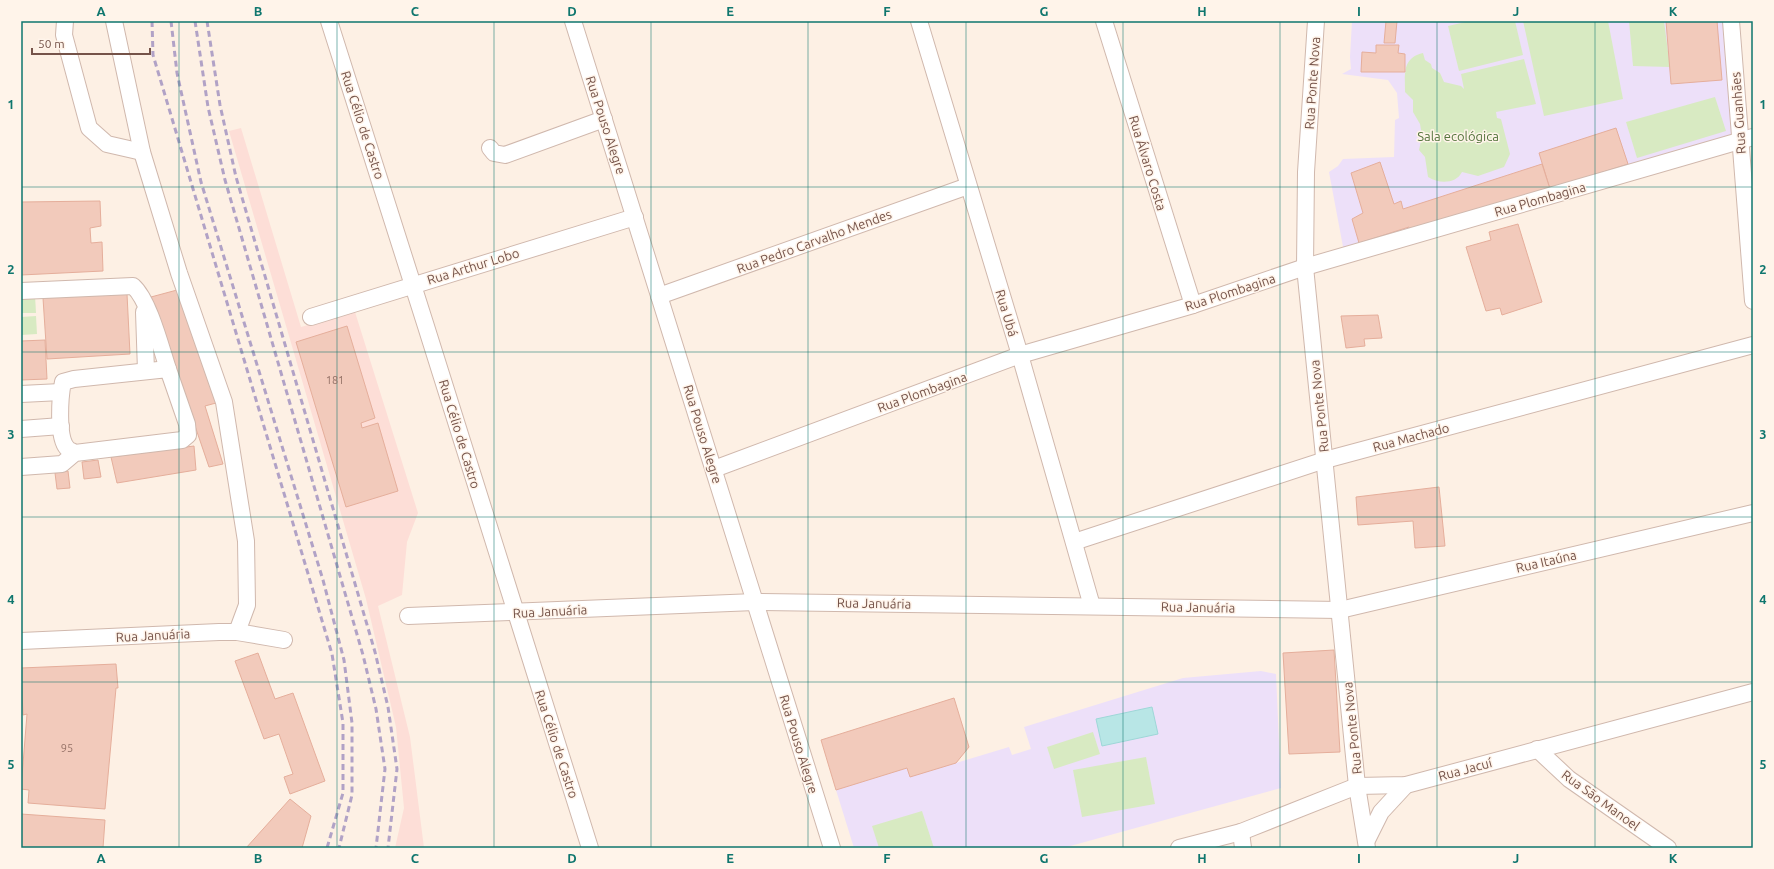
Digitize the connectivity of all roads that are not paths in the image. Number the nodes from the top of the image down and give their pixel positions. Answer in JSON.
{"nodes":[{"id":1,"x":65,"y":21,"type":"edge"},
{"id":2,"x":114,"y":21,"type":"edge"},
{"id":3,"x":329,"y":21,"type":"edge"},
{"id":4,"x":573,"y":21,"type":"edge"},
{"id":5,"x":919,"y":21,"type":"edge"},
{"id":6,"x":1104,"y":21,"type":"edge"},
{"id":7,"x":1731,"y":21,"type":"edge"},
{"id":8,"x":1316,"y":22,"type":"edge"},
{"id":9,"x":604,"y":119,"type":"junction"},
{"id":10,"x":1746,"y":139,"type":"edge"},
{"id":11,"x":490,"y":148,"type":"dead end"},
{"id":12,"x":142,"y":152,"type":"junction"},
{"id":13,"x":968,"y":186,"type":"junction"},
{"id":14,"x":635,"y":217,"type":"junction"},
{"id":15,"x":1305,"y":267,"type":"junction"},
{"id":16,"x":414,"y":284,"type":"junction"},
{"id":17,"x":21,"y":291,"type":"edge"},
{"id":18,"x":659,"y":296,"type":"junction"},
{"id":19,"x":1753,"y":301,"type":"edge"},
{"id":20,"x":143,"y":302,"type":"junction"},
{"id":21,"x":1193,"y":305,"type":"junction"},
{"id":22,"x":311,"y":317,"type":"dead end"},
{"id":23,"x":1753,"y":345,"type":"edge"},
{"id":24,"x":1020,"y":355,"type":"junction"},
{"id":25,"x":168,"y":369,"type":"junction"},
{"id":26,"x":146,"y":371,"type":"junction"},
{"id":27,"x":61,"y":392,"type":"junction"},
{"id":28,"x":21,"y":394,"type":"edge"},
{"id":29,"x":61,"y":426,"type":"junction"},
{"id":30,"x":21,"y":428,"type":"edge"},
{"id":31,"x":75,"y":453,"type":"junction"},
{"id":32,"x":1325,"y":460,"type":"junction"},
{"id":33,"x":21,"y":467,"type":"edge"},
{"id":34,"x":714,"y":469,"type":"junction"},
{"id":35,"x":1753,"y":513,"type":"edge"},
{"id":36,"x":1074,"y":542,"type":"junction"},
{"id":37,"x":755,"y":602,"type":"junction"},
{"id":38,"x":1092,"y":606,"type":"junction"},
{"id":39,"x":1340,"y":610,"type":"junction"},
{"id":40,"x":515,"y":613,"type":"junction"},
{"id":41,"x":408,"y":616,"type":"dead end"},
{"id":42,"x":237,"y":632,"type":"junction"},
{"id":43,"x":284,"y":640,"type":"dead end"},
{"id":44,"x":21,"y":641,"type":"edge"},
{"id":45,"x":1753,"y":692,"type":"edge"},
{"id":46,"x":1537,"y":749,"type":"junction"},
{"id":47,"x":1406,"y":785,"type":"junction"},
{"id":48,"x":1357,"y":786,"type":"junction"},
{"id":49,"x":1241,"y":832,"type":"junction"},
{"id":50,"x":1371,"y":845,"type":"edge"},
{"id":51,"x":590,"y":848,"type":"edge"},
{"id":52,"x":832,"y":848,"type":"edge"},
{"id":53,"x":1179,"y":848,"type":"edge"},
{"id":54,"x":1243,"y":848,"type":"edge"},
{"id":55,"x":1668,"y":848,"type":"edge"}],
"edges":[{"from":1,"to":12,"type":"street"},
{"from":2,"to":12,"type":"street"},
{"from":3,"to":16,"type":"street","name":"Rua Célio de Castro"},
{"from":4,"to":9,"type":"street","name":"Rua Pouso Alegre"},
{"from":5,"to":13,"type":"street","name":"Rua Ubá"},
{"from":6,"to":21,"type":"street","name":"Rua Álvaro Costa"},
{"from":7,"to":10,"type":"street","name":"Rua Guanhães"},
{"from":8,"to":15,"type":"street","name":"Rua Ponte Nova"},
{"from":9,"to":11,"type":"street"},
{"from":9,"to":14,"type":"street","name":"Rua Pouso Alegre"},
{"from":10,"to":15,"type":"street","name":"Rua Plombagina"},
{"from":10,"to":19,"type":"street","name":"Rua Guanhães"},
{"from":12,"to":42,"type":"street"},
{"from":13,"to":18,"type":"street","name":"Rua Pedro Carvalho Mendes"},
{"from":13,"to":24,"type":"street","name":"Rua Ubá"},
{"from":14,"to":16,"type":"street","name":"Rua Arthur Lobo"},
{"from":14,"to":18,"type":"street","name":"Rua Pouso Alegre"},
{"from":15,"to":21,"type":"street","name":"Rua Plombagina"},
{"from":15,"to":32,"type":"street","name":"Rua Ponte Nova"},
{"from":16,"to":22,"type":"street","name":"Rua Arthur Lobo"},
{"from":16,"to":40,"type":"street","name":"Rua Célio de Castro"},
{"from":17,"to":20,"type":"street"},
{"from":18,"to":34,"type":"street","name":"Rua Pouso Alegre"},
{"from":20,"to":25,"type":"street"},
{"from":20,"to":26,"type":"street"},
{"from":21,"to":24,"type":"street","name":"Rua Plombagina"},
{"from":23,"to":32,"type":"street","name":"Rua Machado"},
{"from":24,"to":34,"type":"street","name":"Rua Plombagina"},
{"from":24,"to":36,"type":"street","name":"Rua Ubá"},
{"from":25,"to":26,"type":"street"},
{"from":25,"to":31,"type":"street"},
{"from":26,"to":27,"type":"street"},
{"from":27,"to":28,"type":"street"},
{"from":27,"to":29,"type":"street"},
{"from":29,"to":30,"type":"street"},
{"from":29,"to":31,"type":"street"},
{"from":31,"to":33,"type":"street"},
{"from":32,"to":36,"type":"street","name":"Rua Machado"},
{"from":32,"to":39,"type":"street","name":"Rua Ponte Nova"},
{"from":34,"to":37,"type":"street","name":"Rua Pouso Alegre"},
{"from":35,"to":39,"type":"street","name":"Rua Itaúna"},
{"from":36,"to":38,"type":"street","name":"Rua Ubá"},
{"from":37,"to":38,"type":"street","name":"Rua Januária"},
{"from":37,"to":40,"type":"street","name":"Rua Januária"},
{"from":37,"to":52,"type":"street","name":"Rua Pouso Alegre"},
{"from":38,"to":39,"type":"street","name":"Rua Januária"},
{"from":39,"to":48,"type":"street","name":"Rua Ponte Nova"},
{"from":40,"to":41,"type":"street","name":"Rua Januária"},
{"from":40,"to":51,"type":"street","name":"Rua Célio de Castro"},
{"from":42,"to":43,"type":"street","name":"Rua Januária"},
{"from":42,"to":44,"type":"street","name":"Rua Januária"},
{"from":45,"to":46,"type":"street","name":"Rua Jacuí"},
{"from":46,"to":47,"type":"street","name":"Rua Jacuí"},
{"from":46,"to":55,"type":"street","name":"Rua São Manoel"},
{"from":47,"to":48,"type":"street","name":"Rua Jacuí"},
{"from":47,"to":50,"type":"street"},
{"from":48,"to":49,"type":"street","name":"Rua Jacuí"},
{"from":48,"to":50,"type":"street","name":"Rua Ponte Nova"},
{"from":49,"to":53,"type":"street","name":"Rua Jacuí"},
{"from":49,"to":54,"type":"street"}]}
